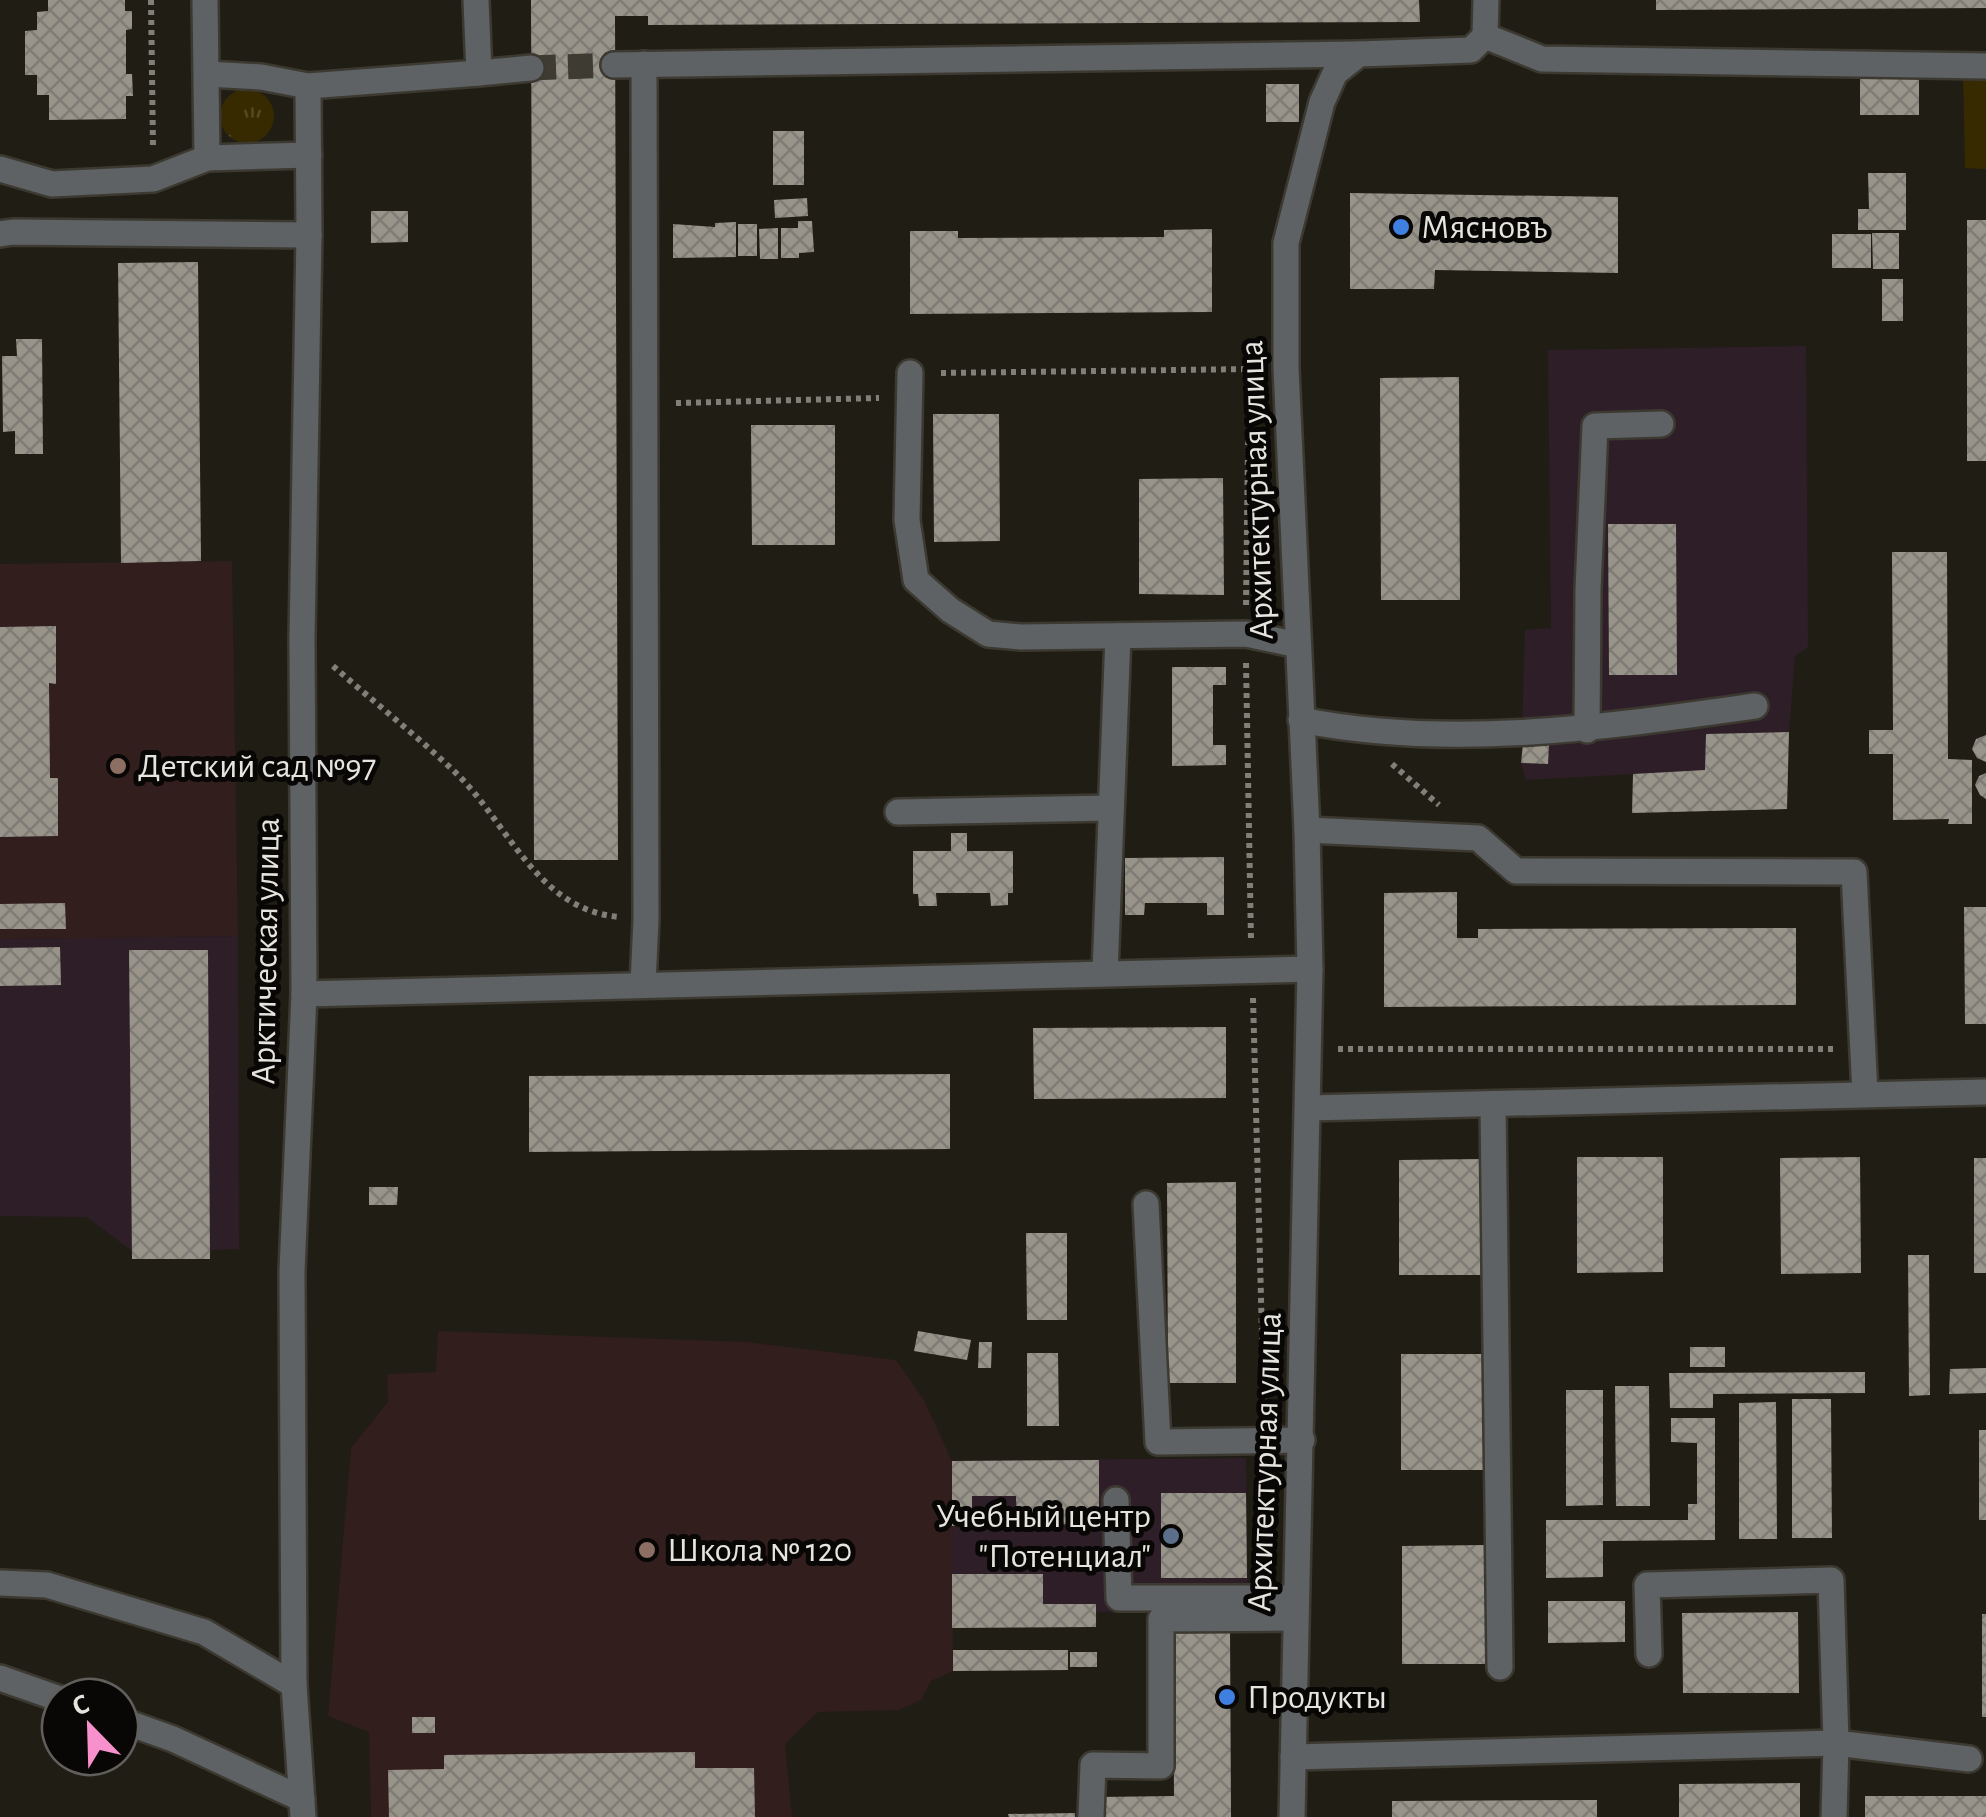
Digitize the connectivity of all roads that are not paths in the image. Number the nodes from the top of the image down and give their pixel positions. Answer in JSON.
{"nodes":[{"id":1,"x":205,"y":0,"type":"edge"},
{"id":2,"x":476,"y":0,"type":"edge"},
{"id":3,"x":1486,"y":0,"type":"edge"},
{"id":4,"x":1484,"y":36,"type":"junction"},
{"id":5,"x":1359,"y":54,"type":"junction"},
{"id":6,"x":644,"y":64,"type":"junction"},
{"id":7,"x":614,"y":65,"type":"tunnel mouth"},
{"id":8,"x":1986,"y":66,"type":"edge"},
{"id":9,"x":531,"y":68,"type":"tunnel mouth"},
{"id":10,"x":478,"y":73,"type":"junction"},
{"id":11,"x":208,"y":74,"type":"junction"},
{"id":12,"x":308,"y":86,"type":"junction"},
{"id":13,"x":310,"y":154,"type":"junction"},
{"id":14,"x":207,"y":158,"type":"junction"},
{"id":15,"x":0,"y":169,"type":"edge"},
{"id":16,"x":0,"y":234,"type":"edge"},
{"id":17,"x":309,"y":235,"type":"junction"},
{"id":18,"x":910,"y":385,"type":"road end"},
{"id":19,"x":1661,"y":424,"type":"dead end"},
{"id":20,"x":1118,"y":636,"type":"junction"},
{"id":21,"x":1298,"y":645,"type":"junction"},
{"id":22,"x":1755,"y":706,"type":"dead end"},
{"id":23,"x":1302,"y":720,"type":"junction"},
{"id":24,"x":1587,"y":730,"type":"junction"},
{"id":25,"x":1111,"y":808,"type":"junction"},
{"id":26,"x":898,"y":812,"type":"dead end"},
{"id":27,"x":1308,"y":830,"type":"junction"},
{"id":28,"x":1310,"y":968,"type":"junction"},
{"id":29,"x":1105,"y":973,"type":"junction"},
{"id":30,"x":643,"y":984,"type":"junction"},
{"id":31,"x":304,"y":994,"type":"junction"},
{"id":32,"x":1986,"y":1092,"type":"edge"},
{"id":33,"x":1865,"y":1094,"type":"junction"},
{"id":34,"x":1493,"y":1105,"type":"junction"},
{"id":35,"x":1308,"y":1108,"type":"junction"},
{"id":36,"x":1146,"y":1204,"type":"dead end"},
{"id":37,"x":1302,"y":1440,"type":"junction"},
{"id":38,"x":1116,"y":1500,"type":"dead end"},
{"id":39,"x":0,"y":1583,"type":"edge"},
{"id":40,"x":1296,"y":1608,"type":"junction"},
{"id":41,"x":1649,"y":1654,"type":"dead end"},
{"id":42,"x":1500,"y":1667,"type":"dead end"},
{"id":43,"x":0,"y":1678,"type":"edge"},
{"id":44,"x":294,"y":1685,"type":"junction"},
{"id":45,"x":40,"y":1692,"type":"edge"},
{"id":46,"x":140,"y":1727,"type":"edge"},
{"id":47,"x":1836,"y":1743,"type":"junction"},
{"id":48,"x":1293,"y":1757,"type":"junction"},
{"id":49,"x":1969,"y":1759,"type":"dead end"},
{"id":50,"x":302,"y":1808,"type":"edge"},
{"id":51,"x":1091,"y":1817,"type":"edge"},
{"id":52,"x":1292,"y":1817,"type":"edge"},
{"id":53,"x":1834,"y":1817,"type":"edge"}],
"edges":[{"from":1,"to":11,"type":"street"},
{"from":2,"to":10,"type":"street"},
{"from":3,"to":4,"type":"street"},
{"from":4,"to":5,"type":"street"},
{"from":4,"to":8,"type":"street"},
{"from":5,"to":6,"type":"street"},
{"from":5,"to":21,"type":"street","name":"Архитектурная улица"},
{"from":6,"to":7,"type":"street"},
{"from":6,"to":30,"type":"street"},
{"from":9,"to":10,"type":"street"},
{"from":10,"to":12,"type":"street"},
{"from":11,"to":12,"type":"street"},
{"from":11,"to":14,"type":"street"},
{"from":12,"to":13,"type":"street","name":"Арктическая улица"},
{"from":13,"to":14,"type":"street"},
{"from":13,"to":17,"type":"street","name":"Арктическая улица"},
{"from":14,"to":15,"type":"street"},
{"from":16,"to":17,"type":"street"},
{"from":17,"to":31,"type":"street","name":"Арктическая улица"},
{"from":18,"to":20,"type":"street"},
{"from":19,"to":24,"type":"street"},
{"from":20,"to":21,"type":"street"},
{"from":20,"to":25,"type":"street"},
{"from":21,"to":23,"type":"street","name":"Архитектурная улица"},
{"from":22,"to":24,"type":"street"},
{"from":23,"to":24,"type":"street"},
{"from":23,"to":27,"type":"street","name":"Архитектурная улица"},
{"from":25,"to":26,"type":"street"},
{"from":25,"to":29,"type":"street"},
{"from":27,"to":28,"type":"street","name":"Архитектурная улица"},
{"from":27,"to":33,"type":"street"},
{"from":28,"to":29,"type":"street"},
{"from":28,"to":35,"type":"street","name":"Архитектурная улица"},
{"from":29,"to":30,"type":"street"},
{"from":30,"to":31,"type":"street"},
{"from":31,"to":44,"type":"street","name":"Арктическая улица"},
{"from":32,"to":33,"type":"street"},
{"from":33,"to":34,"type":"street"},
{"from":34,"to":35,"type":"street"},
{"from":34,"to":42,"type":"street"},
{"from":35,"to":37,"type":"street","name":"Архитектурная улица"},
{"from":36,"to":37,"type":"street"},
{"from":37,"to":40,"type":"street","name":"Архитектурная улица"},
{"from":38,"to":40,"type":"street"},
{"from":39,"to":44,"type":"street"},
{"from":40,"to":48,"type":"street","name":"Архитектурная улица"},
{"from":40,"to":51,"type":"street"},
{"from":41,"to":47,"type":"street"},
{"from":43,"to":45,"type":"street"},
{"from":44,"to":50,"type":"street","name":"Арктическая улица"},
{"from":46,"to":50,"type":"street"},
{"from":47,"to":48,"type":"street"},
{"from":47,"to":49,"type":"street"},
{"from":47,"to":53,"type":"street"},
{"from":48,"to":52,"type":"street","name":"Архитектурная улица"}]}
